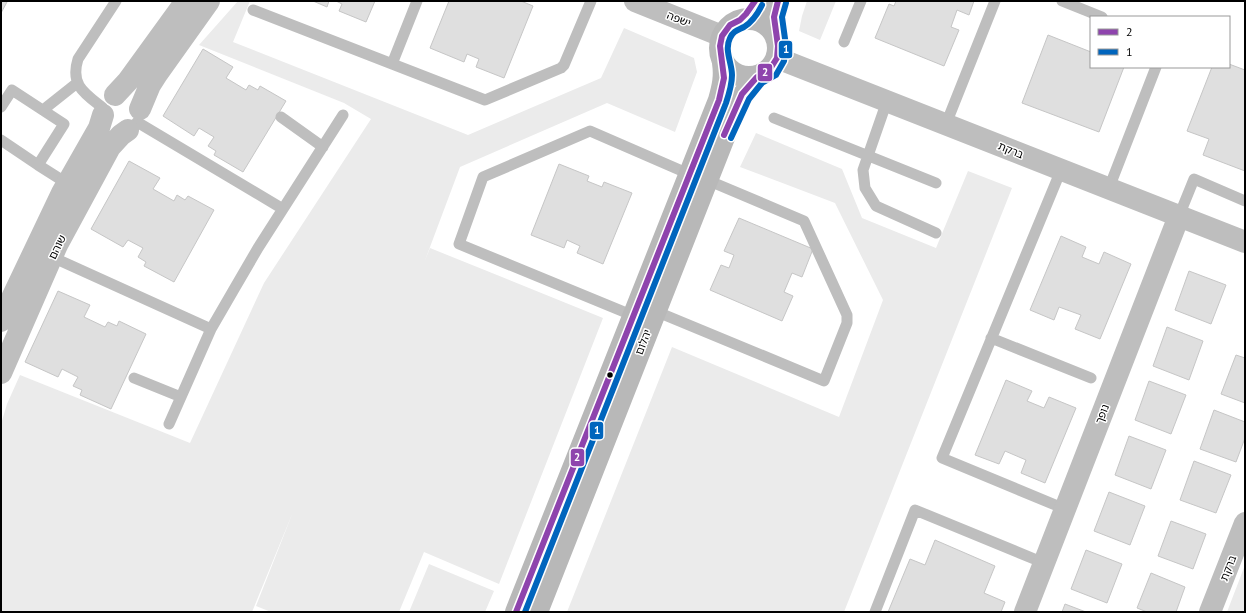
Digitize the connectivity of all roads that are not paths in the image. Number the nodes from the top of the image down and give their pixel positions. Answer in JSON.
{"nodes":[{"id":1,"x":116,"y":1,"type":"edge"},
{"id":2,"x":186,"y":1,"type":"edge"},
{"id":3,"x":209,"y":1,"type":"edge"},
{"id":4,"x":417,"y":1,"type":"edge"},
{"id":5,"x":591,"y":1,"type":"edge"},
{"id":6,"x":635,"y":1,"type":"edge"},
{"id":7,"x":755,"y":1,"type":"edge"},
{"id":8,"x":778,"y":1,"type":"edge"},
{"id":9,"x":861,"y":1,"type":"edge"},
{"id":10,"x":995,"y":1,"type":"edge"},
{"id":11,"x":1062,"y":1,"type":"edge"},
{"id":12,"x":253,"y":10,"type":"dead end"},
{"id":13,"x":1100,"y":16,"type":"edge"},
{"id":14,"x":741,"y":20,"type":"junction"},
{"id":15,"x":722,"y":36,"type":"junction"},
{"id":16,"x":844,"y":42,"type":"dead end"},
{"id":17,"x":777,"y":48,"type":"junction"},
{"id":18,"x":723,"y":63,"type":"junction"},
{"id":19,"x":392,"y":64,"type":"junction"},
{"id":20,"x":1156,"y":68,"type":"edge"},
{"id":21,"x":757,"y":77,"type":"junction"},
{"id":22,"x":77,"y":83,"type":"junction"},
{"id":23,"x":887,"y":101,"type":"junction"},
{"id":24,"x":107,"y":106,"type":"junction"},
{"id":25,"x":1,"y":107,"type":"edge"},
{"id":26,"x":43,"y":110,"type":"junction"},
{"id":27,"x":343,"y":115,"type":"dead end"},
{"id":28,"x":281,"y":117,"type":"dead end"},
{"id":29,"x":774,"y":118,"type":"dead end"},
{"id":30,"x":135,"y":120,"type":"junction"},
{"id":31,"x":946,"y":124,"type":"junction"},
{"id":32,"x":1,"y":140,"type":"edge"},
{"id":33,"x":323,"y":147,"type":"junction"},
{"id":34,"x":868,"y":156,"type":"junction"},
{"id":35,"x":38,"y":164,"type":"junction"},
{"id":36,"x":1061,"y":170,"type":"junction"},
{"id":37,"x":698,"y":177,"type":"junction"},
{"id":38,"x":68,"y":184,"type":"junction"},
{"id":39,"x":936,"y":184,"type":"dead end"},
{"id":40,"x":1109,"y":188,"type":"junction"},
{"id":41,"x":1245,"y":201,"type":"edge"},
{"id":42,"x":283,"y":209,"type":"junction"},
{"id":43,"x":1179,"y":216,"type":"junction"},
{"id":44,"x":936,"y":233,"type":"dead end"},
{"id":45,"x":1245,"y":242,"type":"edge"},
{"id":46,"x":52,"y":257,"type":"junction"},
{"id":47,"x":655,"y":311,"type":"junction"},
{"id":48,"x":634,"y":316,"type":"junction"},
{"id":49,"x":1,"y":321,"type":"edge"},
{"id":50,"x":211,"y":330,"type":"junction"},
{"id":51,"x":991,"y":338,"type":"junction"},
{"id":52,"x":1,"y":373,"type":"edge"},
{"id":53,"x":134,"y":378,"type":"dead end"},
{"id":54,"x":1091,"y":378,"type":"dead end"},
{"id":55,"x":181,"y":397,"type":"junction"},
{"id":56,"x":169,"y":424,"type":"dead end"},
{"id":57,"x":1065,"y":509,"type":"junction"},
{"id":58,"x":1245,"y":523,"type":"edge"},
{"id":59,"x":1044,"y":563,"type":"junction"},
{"id":60,"x":516,"y":612,"type":"edge"},
{"id":61,"x":537,"y":612,"type":"edge"},
{"id":62,"x":874,"y":612,"type":"edge"},
{"id":63,"x":1025,"y":612,"type":"edge"},
{"id":64,"x":1210,"y":612,"type":"edge"}],
"edges":[{"from":1,"to":22,"type":"lane"},
{"from":2,"to":24,"type":"street","name":"שוהם"},
{"from":3,"to":30,"type":"street","name":"שוהם"},
{"from":4,"to":19,"type":"lane"},
{"from":5,"to":19,"type":"lane"},
{"from":6,"to":15,"type":"street","name":"ישפה"},
{"from":7,"to":14,"type":"street"},
{"from":8,"to":17,"type":"street"},
{"from":9,"to":16,"type":"lane"},
{"from":10,"to":31,"type":"lane"},
{"from":11,"to":13,"type":"lane"},
{"from":12,"to":19,"type":"lane"},
{"from":14,"to":15,"type":"street"},
{"from":14,"to":17,"type":"street"},
{"from":15,"to":18,"type":"street"},
{"from":17,"to":21,"type":"street"},
{"from":17,"to":23,"type":"street","name":"ברקת"},
{"from":18,"to":21,"type":"street"},
{"from":18,"to":37,"type":"street","name":"יהלום"},
{"from":20,"to":40,"type":"lane"},
{"from":21,"to":37,"type":"street","name":"יהלום"},
{"from":22,"to":24,"type":"lane"},
{"from":22,"to":26,"type":"lane"},
{"from":23,"to":31,"type":"street","name":"ברקת"},
{"from":23,"to":34,"type":"lane"},
{"from":24,"to":30,"type":"street"},
{"from":24,"to":30,"type":"street"},
{"from":24,"to":38,"type":"street","name":"שוהם"},
{"from":25,"to":26,"type":"lane"},
{"from":26,"to":35,"type":"lane"},
{"from":27,"to":33,"type":"lane"},
{"from":28,"to":33,"type":"lane"},
{"from":29,"to":34,"type":"lane"},
{"from":30,"to":42,"type":"lane"},
{"from":30,"to":46,"type":"street","name":"שוהם"},
{"from":31,"to":36,"type":"street","name":"ברקת"},
{"from":32,"to":35,"type":"lane"},
{"from":33,"to":42,"type":"lane"},
{"from":34,"to":39,"type":"lane"},
{"from":34,"to":44,"type":"lane"},
{"from":35,"to":38,"type":"lane"},
{"from":36,"to":40,"type":"street","name":"ברקת"},
{"from":36,"to":51,"type":"lane"},
{"from":37,"to":47,"type":"street","name":"יהלום"},
{"from":37,"to":47,"type":"lane"},
{"from":37,"to":48,"type":"street","name":"יהלום"},
{"from":37,"to":48,"type":"lane"},
{"from":38,"to":49,"type":"street","name":"שוהם"},
{"from":40,"to":43,"type":"street","name":"ברקת"},
{"from":41,"to":43,"type":"lane"},
{"from":42,"to":50,"type":"lane"},
{"from":43,"to":45,"type":"street","name":"ברקת"},
{"from":43,"to":57,"type":"street","name":"נופך"},
{"from":46,"to":50,"type":"lane"},
{"from":46,"to":52,"type":"street","name":"שוהם"},
{"from":47,"to":61,"type":"street","name":"יהלום"},
{"from":48,"to":60,"type":"street","name":"יהלום"},
{"from":50,"to":55,"type":"lane"},
{"from":51,"to":54,"type":"lane"},
{"from":51,"to":57,"type":"lane"},
{"from":53,"to":55,"type":"lane"},
{"from":55,"to":56,"type":"lane"},
{"from":57,"to":59,"type":"street","name":"נופך"},
{"from":58,"to":64,"type":"street","name":"ברקת"},
{"from":59,"to":62,"type":"lane"},
{"from":59,"to":63,"type":"street","name":"נופך"}]}
